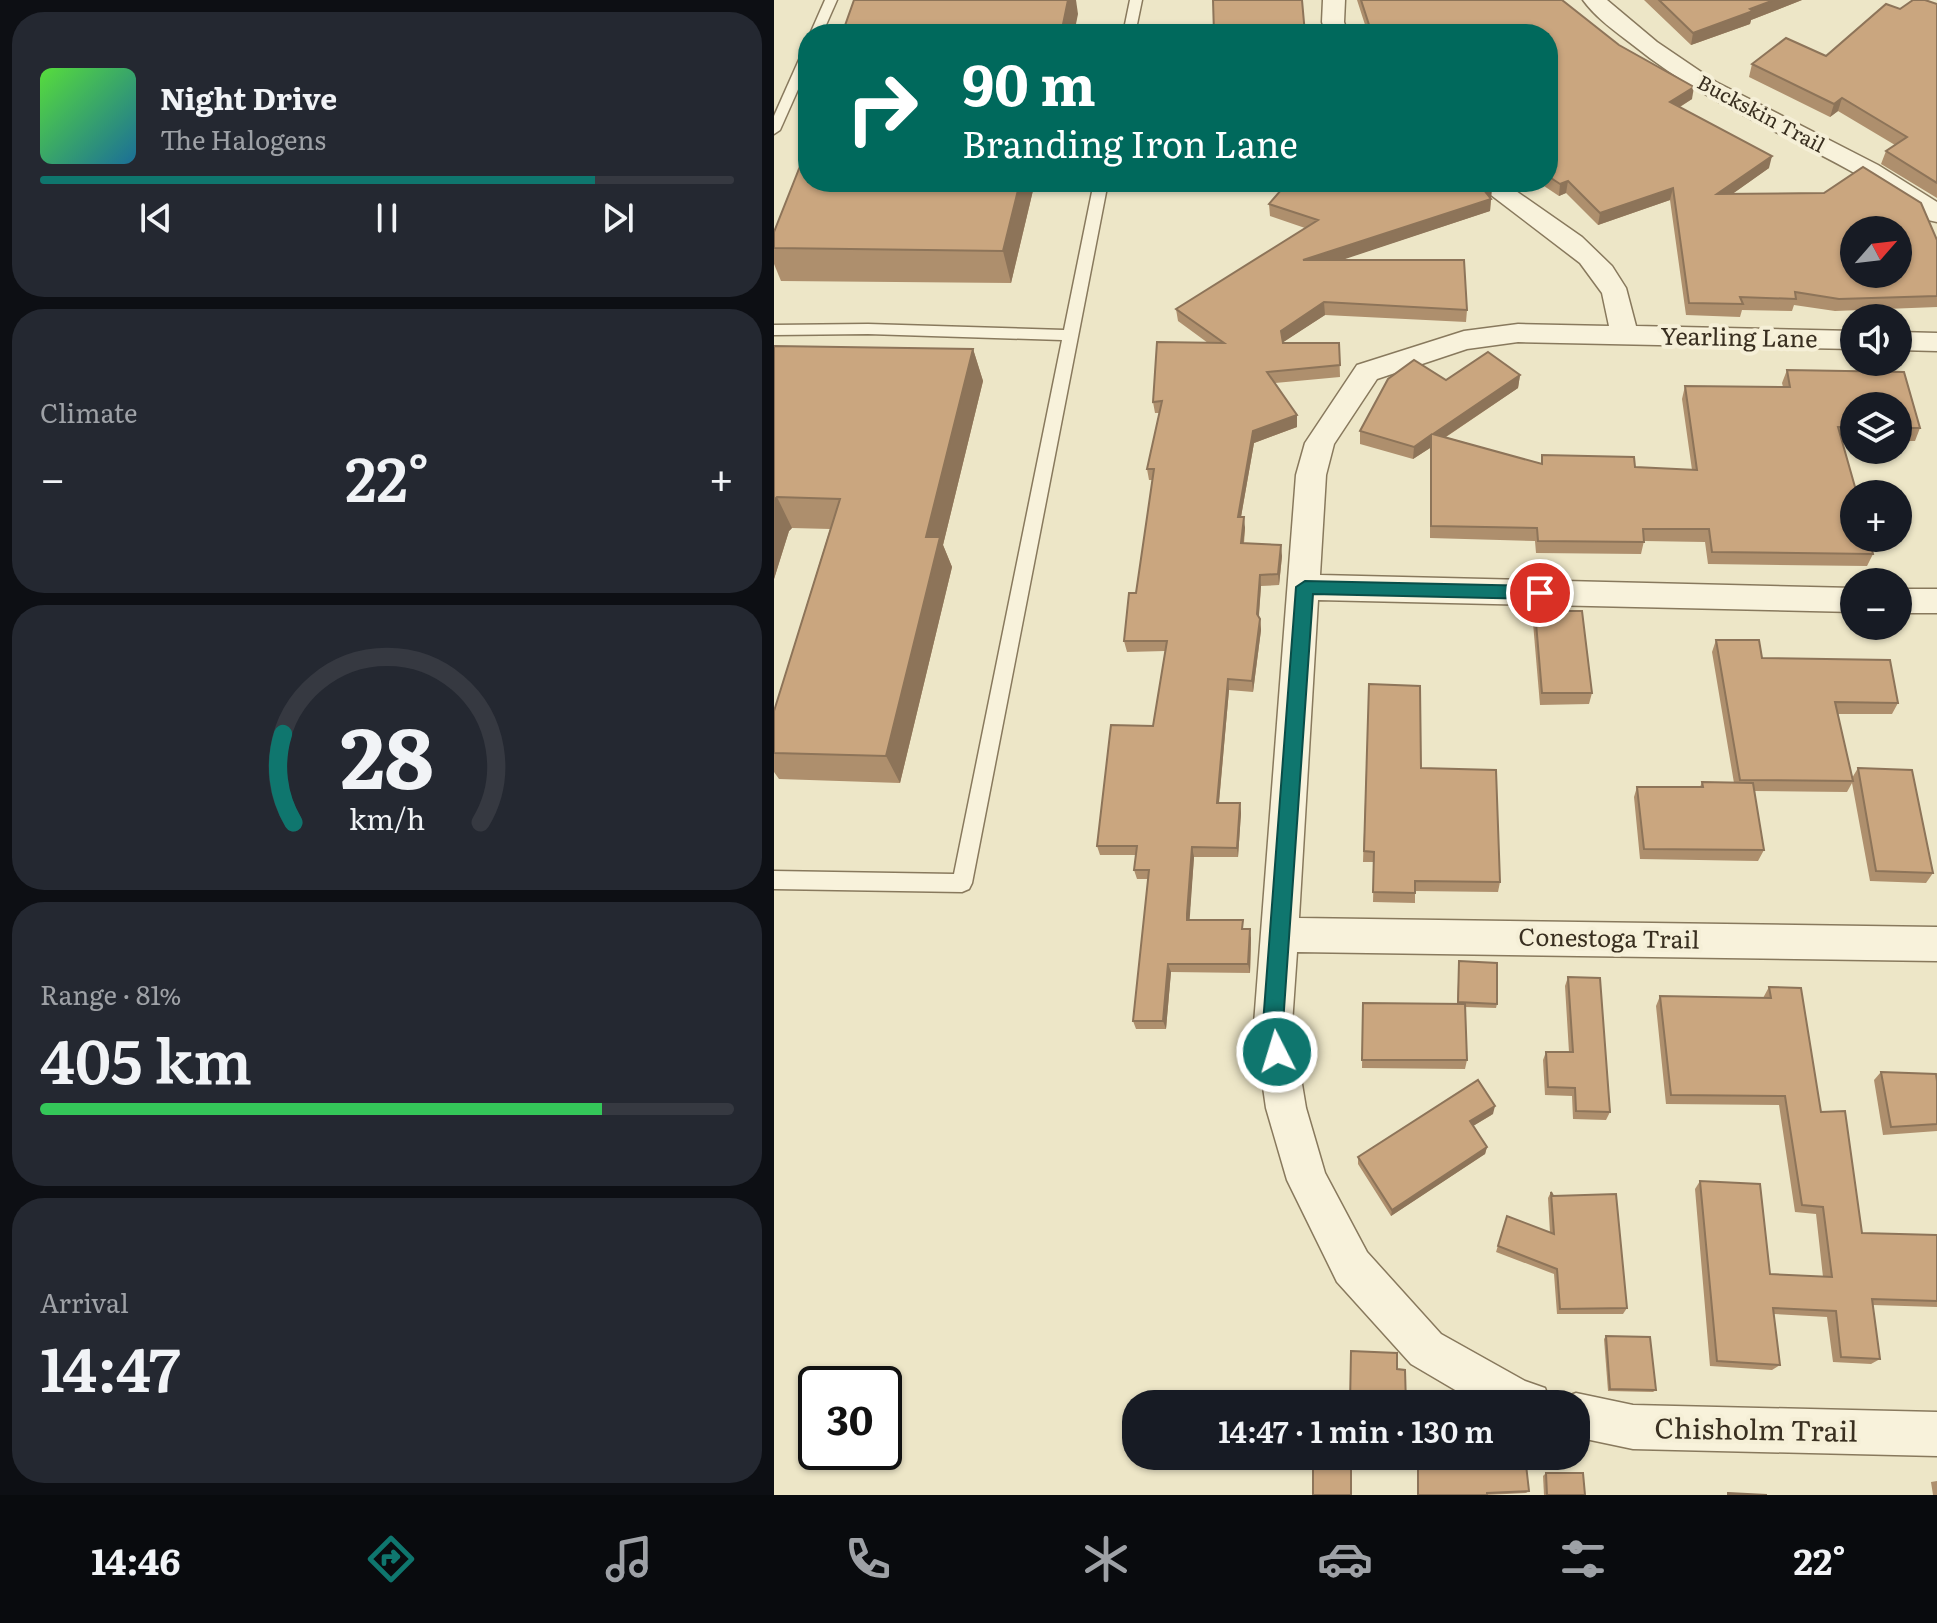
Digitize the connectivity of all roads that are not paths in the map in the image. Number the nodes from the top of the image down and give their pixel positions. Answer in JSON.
{"nodes":[{"id":1,"x":831,"y":0,"type":"edge"},
{"id":2,"x":1136,"y":0,"type":"edge"},
{"id":3,"x":1334,"y":0,"type":"edge"},
{"id":4,"x":1594,"y":0,"type":"edge"},
{"id":5,"x":820,"y":24,"type":"edge"},
{"id":6,"x":1131,"y":24,"type":"edge"},
{"id":7,"x":1334,"y":24,"type":"edge"},
{"id":8,"x":798,"y":76,"type":"edge"},
{"id":9,"x":774,"y":130,"type":"edge"},
{"id":10,"x":1099,"y":192,"type":"edge"},
{"id":11,"x":1500,"y":192,"type":"edge"},
{"id":12,"x":1937,"y":214,"type":"edge"},
{"id":13,"x":774,"y":330,"type":"edge"},
{"id":14,"x":1072,"y":335,"type":"junction"},
{"id":15,"x":1624,"y":336,"type":"junction"},
{"id":16,"x":1840,"y":340,"type":"edge"},
{"id":17,"x":1912,"y":341,"type":"edge"},
{"id":18,"x":1937,"y":342,"type":"edge"},
{"id":19,"x":1305,"y":587,"type":"junction"},
{"id":20,"x":1840,"y":600,"type":"edge"},
{"id":21,"x":1912,"y":601,"type":"edge"},
{"id":22,"x":1937,"y":601,"type":"edge"},
{"id":23,"x":774,"y":880,"type":"edge"},
{"id":24,"x":1280,"y":935,"type":"junction"},
{"id":25,"x":1937,"y":944,"type":"edge"},
{"id":26,"x":1498,"y":1390,"type":"edge"},
{"id":27,"x":1590,"y":1418,"type":"edge"},
{"id":28,"x":1937,"y":1434,"type":"edge"}],
"edges":[{"from":1,"to":5,"type":"lane"},
{"from":2,"to":6,"type":"lane"},
{"from":3,"to":7,"type":"street"},
{"from":4,"to":12,"type":"street","name":"Buckskin Trail"},
{"from":8,"to":9,"type":"lane"},
{"from":10,"to":14,"type":"lane"},
{"from":11,"to":15,"type":"street"},
{"from":13,"to":14,"type":"lane"},
{"from":14,"to":23,"type":"lane"},
{"from":15,"to":16,"type":"street","name":"Yearling Lane"},
{"from":15,"to":19,"type":"street"},
{"from":17,"to":18,"type":"street"},
{"from":19,"to":20,"type":"street"},
{"from":19,"to":24,"type":"street"},
{"from":21,"to":22,"type":"street"},
{"from":24,"to":25,"type":"street","name":"Conestoga Trail"},
{"from":24,"to":26,"type":"street"},
{"from":27,"to":28,"type":"street","name":"Chisholm Trail"}]}
